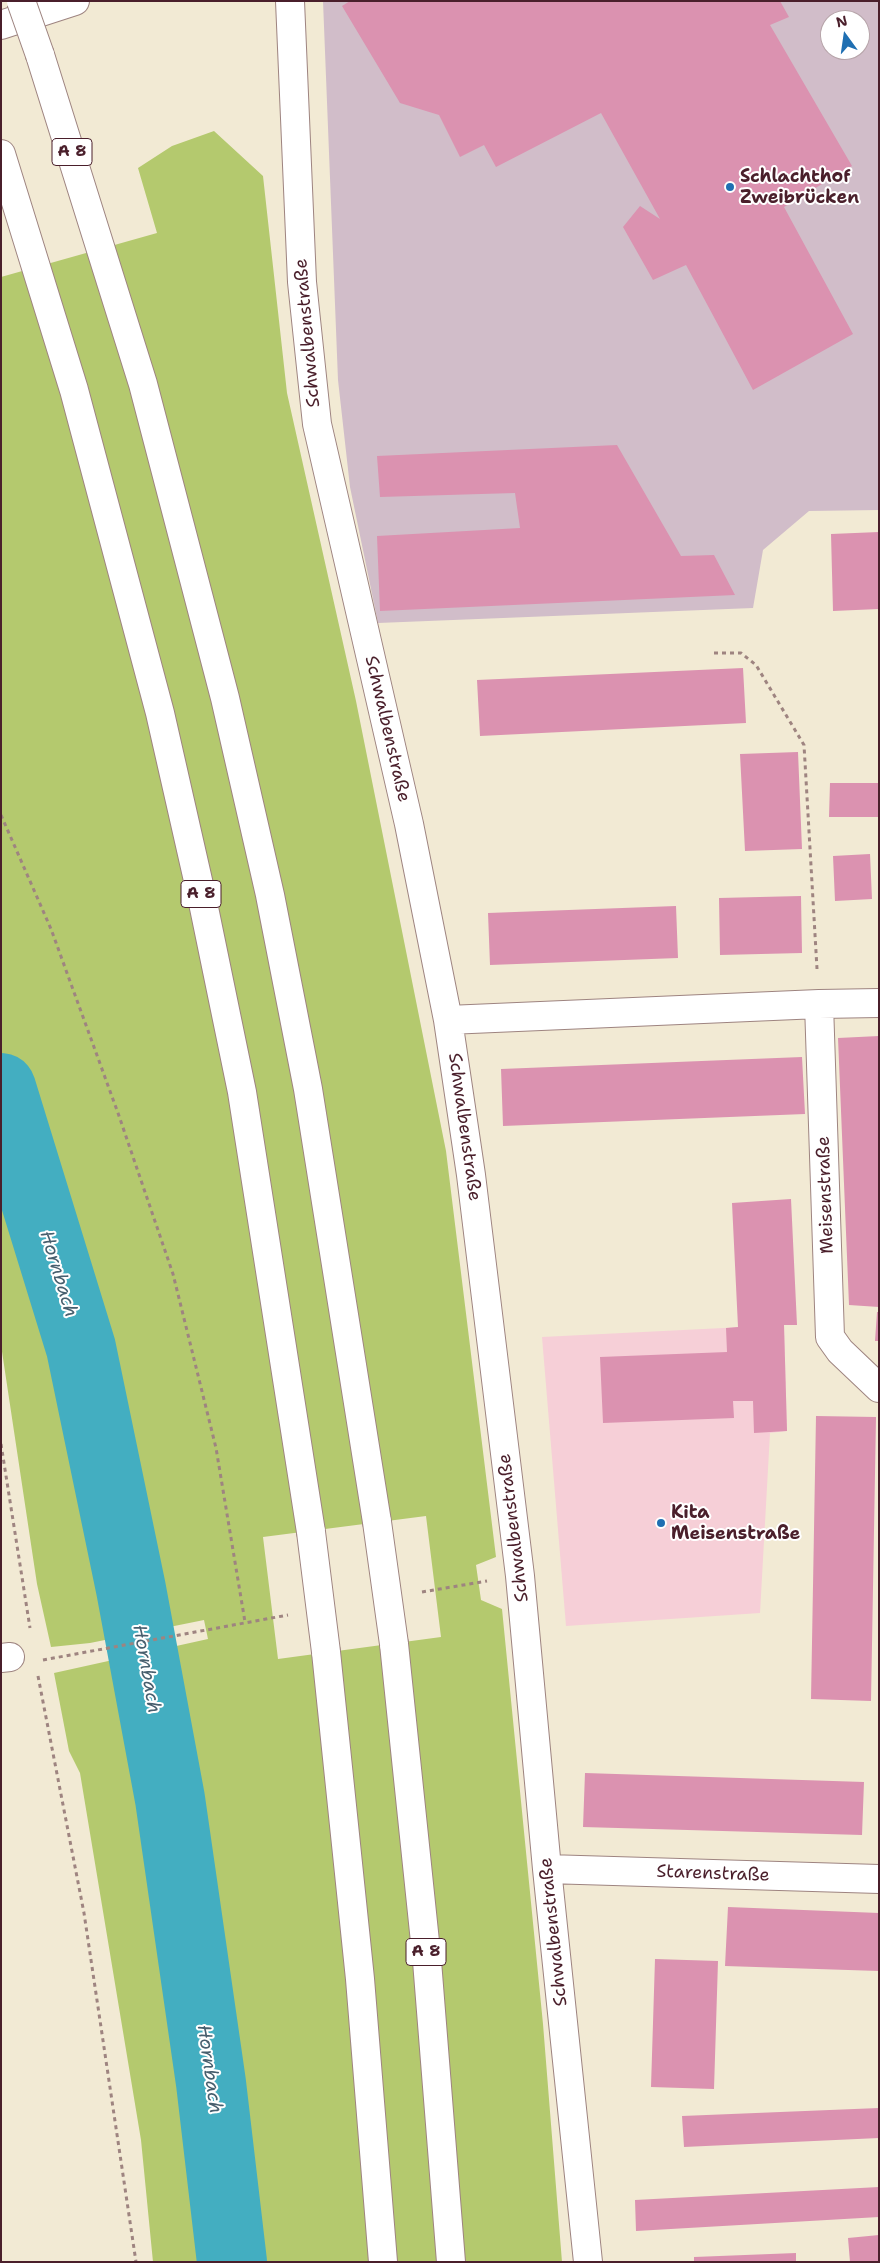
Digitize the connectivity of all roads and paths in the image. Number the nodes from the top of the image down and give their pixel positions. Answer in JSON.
{"nodes":[{"id":1,"x":20,"y":1,"type":"edge"},
{"id":2,"x":29,"y":1,"type":"edge"},
{"id":3,"x":75,"y":1,"type":"edge"},
{"id":4,"x":290,"y":1,"type":"edge"},
{"id":5,"x":1,"y":25,"type":"edge"},
{"id":6,"x":40,"y":55,"type":"junction"},
{"id":7,"x":1,"y":154,"type":"edge"},
{"id":8,"x":714,"y":653,"type":"dead end"},
{"id":9,"x":1,"y":815,"type":"edge"},
{"id":10,"x":819,"y":1004,"type":"junction"},
{"id":11,"x":879,"y":1004,"type":"edge"},
{"id":12,"x":448,"y":1020,"type":"junction"},
{"id":13,"x":871,"y":1381,"type":"edge"},
{"id":14,"x":1,"y":1444,"type":"edge"},
{"id":15,"x":245,"y":1622,"type":"dead end"},
{"id":16,"x":206,"y":1630,"type":"dead end"},
{"id":17,"x":31,"y":1635,"type":"dead end"},
{"id":18,"x":16,"y":1659,"type":"edge"},
{"id":19,"x":37,"y":1671,"type":"dead end"},
{"id":20,"x":547,"y":1869,"type":"junction"},
{"id":21,"x":879,"y":1879,"type":"edge"},
{"id":22,"x":136,"y":2262,"type":"edge"},
{"id":23,"x":383,"y":2262,"type":"edge"},
{"id":24,"x":451,"y":2262,"type":"edge"},
{"id":25,"x":588,"y":2262,"type":"edge"}],
"edges":[{"from":1,"to":6,"type":"main road","number":"A 8","bridge":true},
{"from":2,"to":6,"type":"main road","bridge":true},
{"from":3,"to":5,"type":"main road"},
{"from":4,"to":12,"type":"main road","name":"Schwalbenstraße"},
{"from":6,"to":24,"type":"main road","number":"A 8","bridge":true},
{"from":7,"to":23,"type":"main road","number":"A 8","bridge":true},
{"from":8,"to":10,"type":"path"},
{"from":9,"to":15,"type":"path"},
{"from":10,"to":11,"type":"main road"},
{"from":10,"to":12,"type":"main road"},
{"from":10,"to":13,"type":"main road","name":"Meisenstraße"},
{"from":12,"to":20,"type":"main road","name":"Schwalbenstraße"},
{"from":14,"to":17,"type":"path"},
{"from":16,"to":18,"type":"path"},
{"from":19,"to":22,"type":"path"},
{"from":20,"to":21,"type":"main road","name":"Starenstraße"},
{"from":20,"to":25,"type":"main road","name":"Schwalbenstraße"}]}
